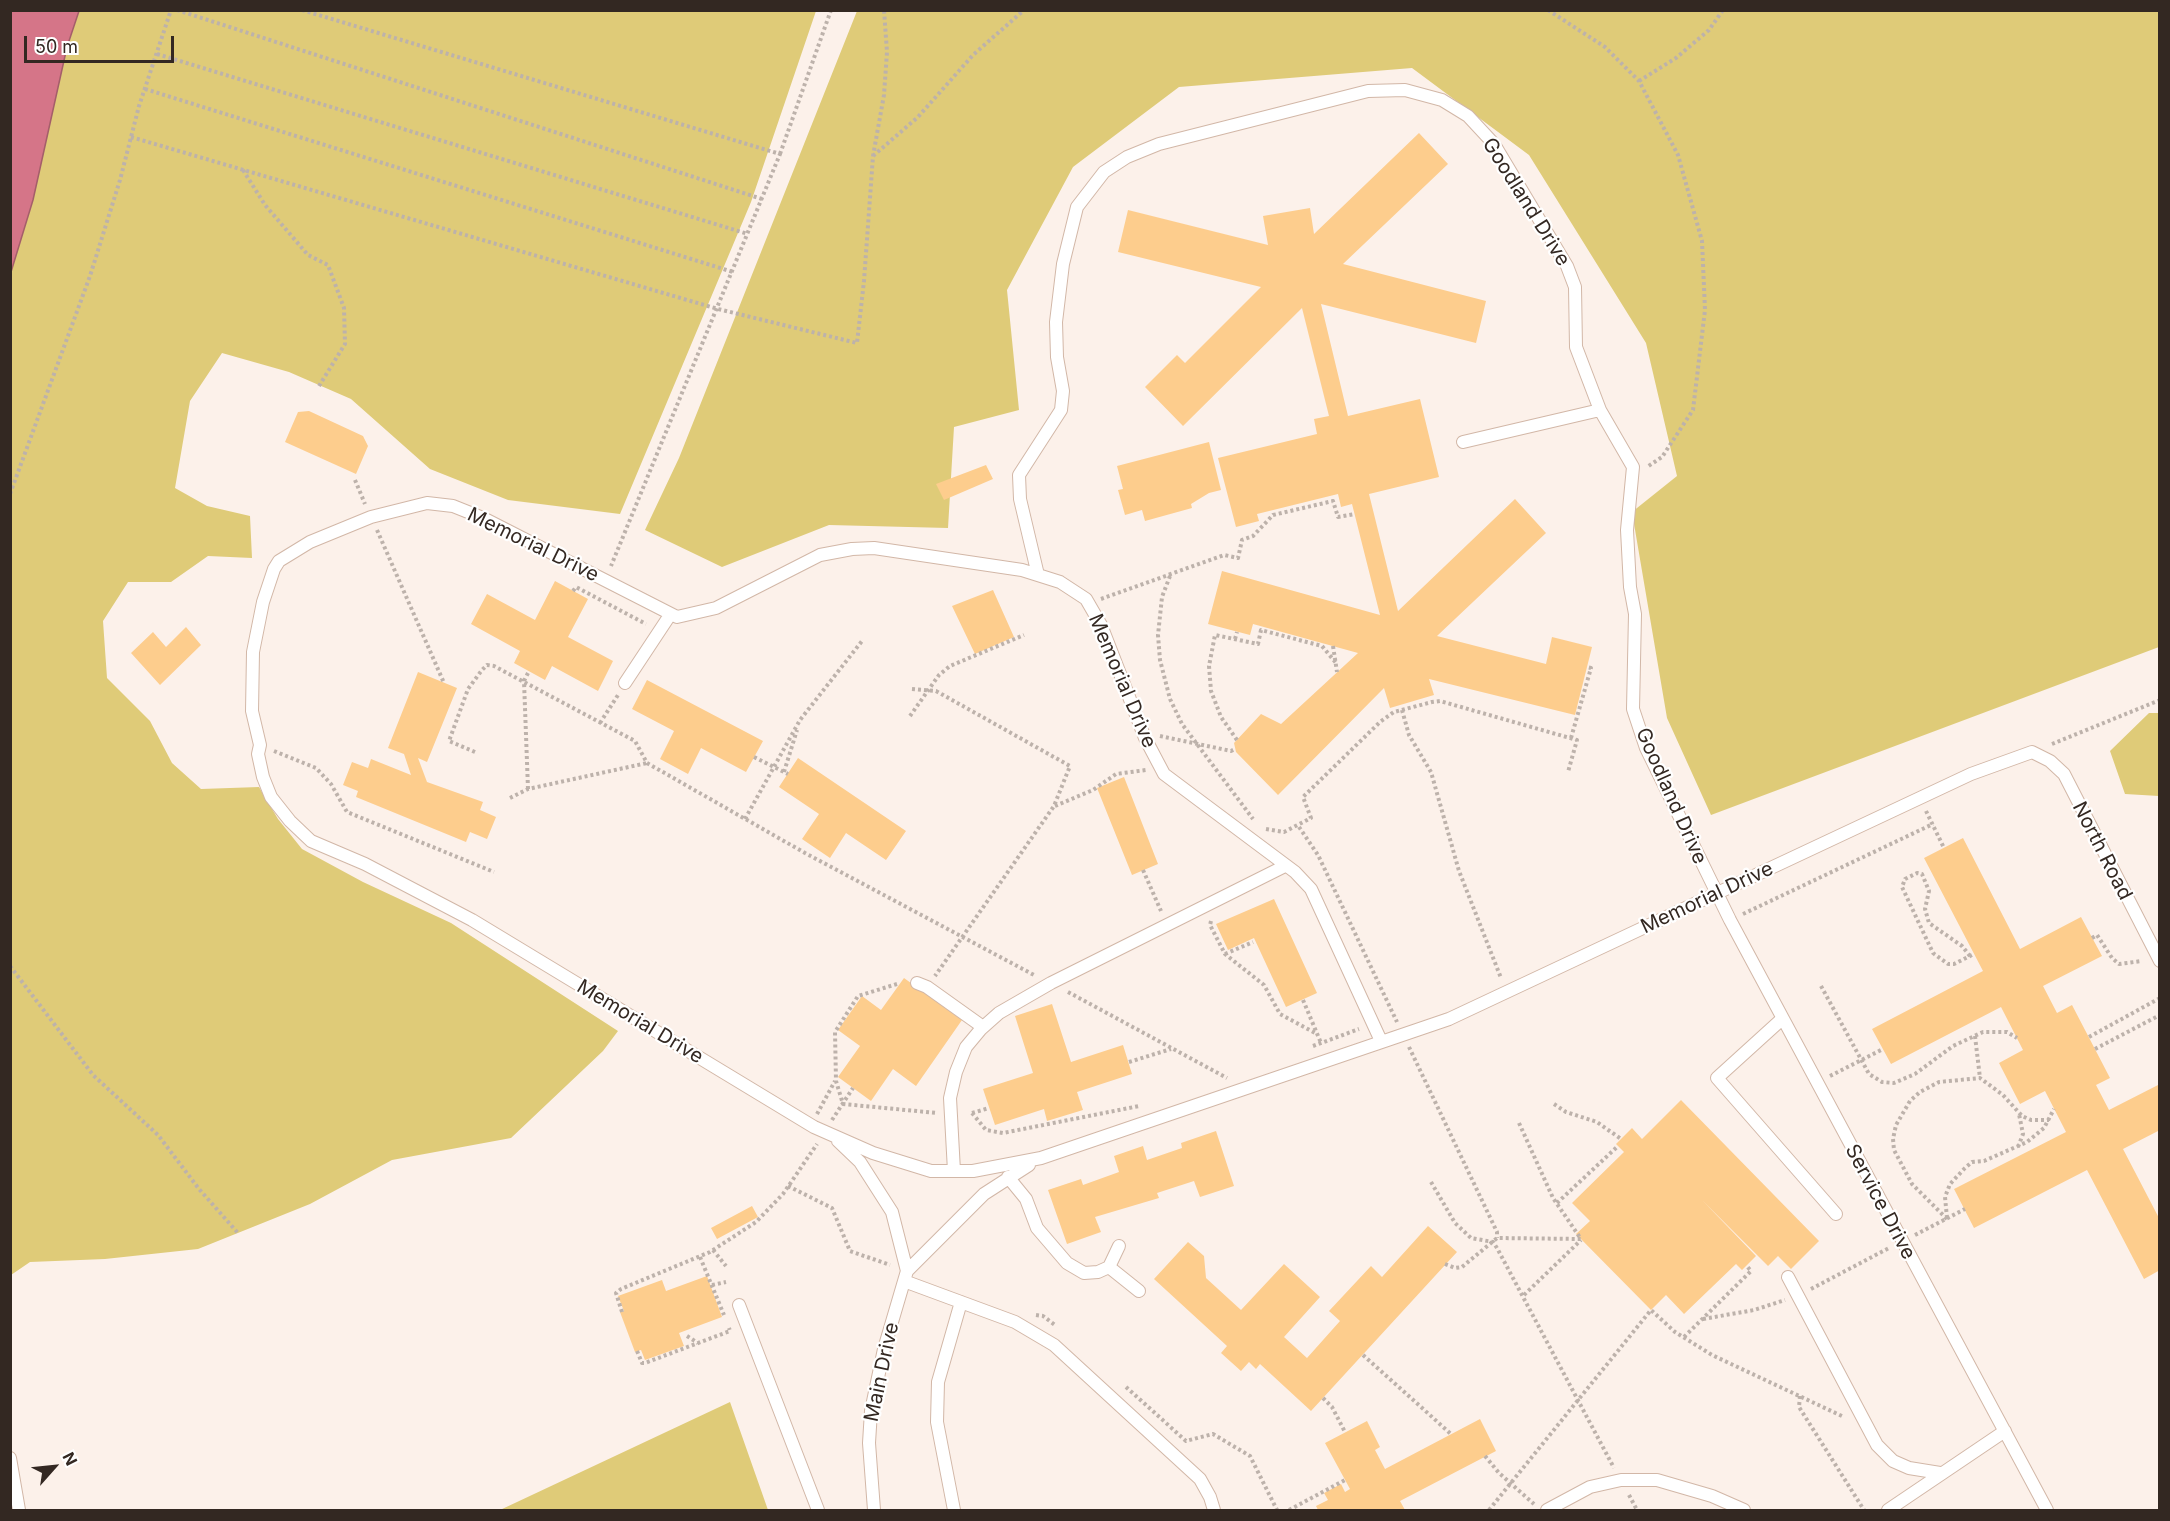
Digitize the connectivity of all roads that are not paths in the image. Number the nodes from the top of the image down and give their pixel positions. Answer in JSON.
{"nodes":[{"id":1,"x":1600,"y":410,"type":"junction"},
{"id":2,"x":1463,"y":442,"type":"dead end"},
{"id":3,"x":1038,"y":574,"type":"junction"},
{"id":4,"x":670,"y":615,"type":"junction"},
{"id":5,"x":625,"y":683,"type":"road end"},
{"id":6,"x":2032,"y":752,"type":"joint"},
{"id":7,"x":1286,"y":866,"type":"junction"},
{"id":8,"x":1715,"y":893,"type":"junction"},
{"id":9,"x":2158,"y":958,"type":"edge"},
{"id":10,"x":922,"y":985,"type":"road end"},
{"id":11,"x":1782,"y":1019,"type":"junction"},
{"id":12,"x":983,"y":1027,"type":"junction"},
{"id":13,"x":1381,"y":1041,"type":"junction"},
{"id":14,"x":827,"y":1133,"type":"junction"},
{"id":15,"x":1041,"y":1158,"type":"junction"},
{"id":16,"x":954,"y":1171,"type":"junction"},
{"id":17,"x":1008,"y":1177,"type":"junction"},
{"id":18,"x":1836,"y":1214,"type":"dead end"},
{"id":19,"x":1119,"y":1246,"type":"dead end"},
{"id":20,"x":1109,"y":1268,"type":"junction"},
{"id":21,"x":906,"y":1276,"type":"junction"},
{"id":22,"x":1788,"y":1277,"type":"dead end"},
{"id":23,"x":1139,"y":1291,"type":"dead end"},
{"id":24,"x":961,"y":1302,"type":"junction"},
{"id":25,"x":740,"y":1305,"type":"dead end"},
{"id":26,"x":2005,"y":1431,"type":"junction"},
{"id":27,"x":10,"y":1458,"type":"edge"},
{"id":28,"x":1940,"y":1473,"type":"junction"},
{"id":29,"x":1542,"y":1508,"type":"edge"},
{"id":30,"x":19,"y":1510,"type":"edge"},
{"id":31,"x":818,"y":1510,"type":"edge"},
{"id":32,"x":874,"y":1510,"type":"edge"},
{"id":33,"x":954,"y":1510,"type":"edge"},
{"id":34,"x":1214,"y":1510,"type":"edge"},
{"id":35,"x":1744,"y":1510,"type":"edge"},
{"id":36,"x":1888,"y":1510,"type":"edge"},
{"id":37,"x":2047,"y":1510,"type":"edge"}],
"edges":[{"from":1,"to":2,"type":"lane"},
{"from":1,"to":3,"type":"lane","name":"Goodland Drive"},
{"from":1,"to":8,"type":"lane","name":"Goodland Drive"},
{"from":3,"to":4,"type":"lane","name":"Memorial Drive"},
{"from":3,"to":7,"type":"lane","name":"Memorial Drive"},
{"from":4,"to":5,"type":"lane"},
{"from":4,"to":14,"type":"lane","name":"Memorial Drive"},
{"from":6,"to":8,"type":"lane","name":"Memorial Drive"},
{"from":6,"to":9,"type":"lane","name":"North Road"},
{"from":7,"to":12,"type":"lane"},
{"from":7,"to":13,"type":"lane","name":"Memorial Drive"},
{"from":8,"to":11,"type":"lane","name":"Service Drive"},
{"from":8,"to":13,"type":"lane","name":"Memorial Drive"},
{"from":10,"to":12,"type":"lane"},
{"from":11,"to":18,"type":"lane"},
{"from":11,"to":26,"type":"lane","name":"Service Drive"},
{"from":12,"to":16,"type":"lane"},
{"from":13,"to":15,"type":"lane","name":"Memorial Drive"},
{"from":14,"to":16,"type":"lane","name":"Memorial Drive"},
{"from":14,"to":21,"type":"lane","name":"Main Drive"},
{"from":15,"to":16,"type":"lane","name":"Memorial Drive"},
{"from":15,"to":17,"type":"lane","name":"Main Drive"},
{"from":17,"to":20,"type":"lane"},
{"from":17,"to":21,"type":"lane","name":"Main Drive"},
{"from":19,"to":20,"type":"lane"},
{"from":20,"to":23,"type":"lane"},
{"from":21,"to":24,"type":"lane"},
{"from":21,"to":32,"type":"lane","name":"Main Drive"},
{"from":22,"to":28,"type":"lane"},
{"from":24,"to":33,"type":"lane"},
{"from":24,"to":34,"type":"lane"},
{"from":25,"to":31,"type":"lane"},
{"from":26,"to":28,"type":"lane"},
{"from":26,"to":37,"type":"lane","name":"Service Drive"},
{"from":27,"to":30,"type":"lane"},
{"from":28,"to":36,"type":"lane"},
{"from":29,"to":35,"type":"lane"}]}
